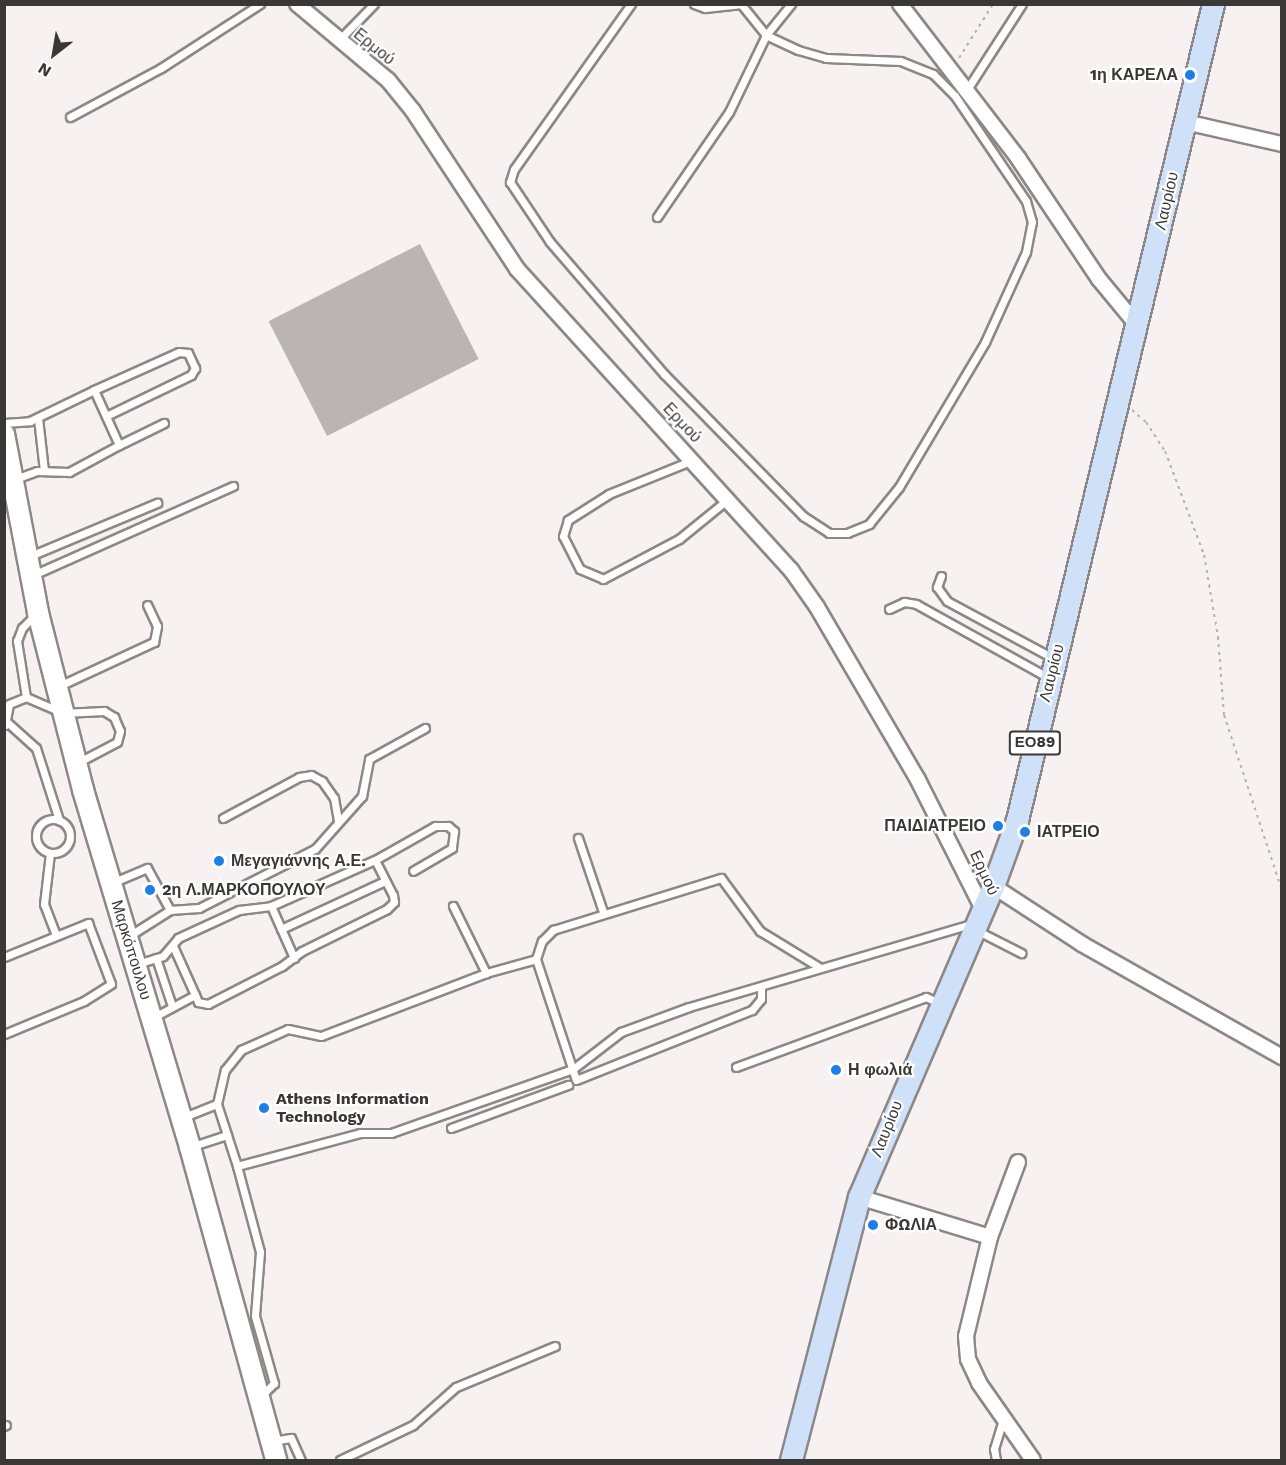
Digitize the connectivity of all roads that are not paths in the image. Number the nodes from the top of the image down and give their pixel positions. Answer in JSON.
{"nodes":[{"id":1,"x":260,"y":4,"type":"edge"},
{"id":2,"x":297,"y":4,"type":"edge"},
{"id":3,"x":374,"y":4,"type":"edge"},
{"id":4,"x":631,"y":4,"type":"edge"},
{"id":5,"x":694,"y":4,"type":"edge"},
{"id":6,"x":791,"y":4,"type":"edge"},
{"id":7,"x":900,"y":4,"type":"edge"},
{"id":8,"x":1022,"y":4,"type":"edge"},
{"id":9,"x":1214,"y":4,"type":"edge"},
{"id":10,"x":741,"y":5,"type":"edge"},
{"id":11,"x":766,"y":35,"type":"junction"},
{"id":12,"x":339,"y":40,"type":"junction"},
{"id":13,"x":966,"y":91,"type":"junction"},
{"id":14,"x":70,"y":117,"type":"dead end"},
{"id":15,"x":1185,"y":122,"type":"junction"},
{"id":16,"x":1281,"y":144,"type":"edge"},
{"id":17,"x":657,"y":217,"type":"dead end"},
{"id":18,"x":1137,"y":326,"type":"junction"},
{"id":19,"x":94,"y":390,"type":"junction"},
{"id":20,"x":106,"y":416,"type":"junction"},
{"id":21,"x":38,"y":418,"type":"junction"},
{"id":22,"x":4,"y":423,"type":"edge"},
{"id":23,"x":164,"y":423,"type":"dead end"},
{"id":24,"x":4,"y":434,"type":"edge"},
{"id":25,"x":119,"y":445,"type":"junction"},
{"id":26,"x":694,"y":460,"type":"junction"},
{"id":27,"x":44,"y":471,"type":"junction"},
{"id":28,"x":13,"y":480,"type":"junction"},
{"id":29,"x":233,"y":486,"type":"dead end"},
{"id":30,"x":729,"y":498,"type":"junction"},
{"id":31,"x":156,"y":503,"type":"dead end"},
{"id":32,"x":27,"y":557,"type":"junction"},
{"id":33,"x":31,"y":576,"type":"junction"},
{"id":34,"x":941,"y":576,"type":"dead end"},
{"id":35,"x":147,"y":605,"type":"dead end"},
{"id":36,"x":889,"y":609,"type":"dead end"},
{"id":37,"x":38,"y":613,"type":"junction"},
{"id":38,"x":1053,"y":669,"type":"junction"},
{"id":39,"x":57,"y":687,"type":"junction"},
{"id":40,"x":26,"y":697,"type":"junction"},
{"id":41,"x":7,"y":702,"type":"edge"},
{"id":42,"x":63,"y":713,"type":"junction"},
{"id":43,"x":6,"y":724,"type":"edge"},
{"id":44,"x":425,"y":728,"type":"dead end"},
{"id":45,"x":76,"y":764,"type":"junction"},
{"id":46,"x":223,"y":818,"type":"dead end"},
{"id":47,"x":59,"y":820,"type":"junction"},
{"id":48,"x":338,"y":820,"type":"junction"},
{"id":49,"x":578,"y":838,"type":"dead end"},
{"id":50,"x":50,"y":853,"type":"junction"},
{"id":51,"x":375,"y":860,"type":"junction"},
{"id":52,"x":413,"y":871,"type":"dead end"},
{"id":53,"x":386,"y":881,"type":"junction"},
{"id":54,"x":111,"y":884,"type":"junction"},
{"id":55,"x":993,"y":886,"type":"junction"},
{"id":56,"x":271,"y":906,"type":"junction"},
{"id":57,"x":453,"y":906,"type":"dead end"},
{"id":58,"x":170,"y":910,"type":"junction"},
{"id":59,"x":603,"y":912,"type":"junction"},
{"id":60,"x":978,"y":920,"type":"junction"},
{"id":61,"x":281,"y":929,"type":"junction"},
{"id":62,"x":56,"y":935,"type":"junction"},
{"id":63,"x":127,"y":937,"type":"junction"},
{"id":64,"x":173,"y":946,"type":"junction"},
{"id":65,"x":1021,"y":953,"type":"dead end"},
{"id":66,"x":4,"y":957,"type":"edge"},
{"id":67,"x":156,"y":958,"type":"junction"},
{"id":68,"x":294,"y":958,"type":"junction"},
{"id":69,"x":536,"y":959,"type":"junction"},
{"id":70,"x":135,"y":964,"type":"junction"},
{"id":71,"x":819,"y":967,"type":"junction"},
{"id":72,"x":486,"y":973,"type":"junction"},
{"id":73,"x":761,"y":988,"type":"junction"},
{"id":74,"x":195,"y":995,"type":"junction"},
{"id":75,"x":941,"y":1005,"type":"junction"},
{"id":76,"x":172,"y":1006,"type":"junction"},
{"id":77,"x":152,"y":1019,"type":"junction"},
{"id":78,"x":4,"y":1034,"type":"edge"},
{"id":79,"x":1281,"y":1057,"type":"edge"},
{"id":80,"x":736,"y":1067,"type":"dead end"},
{"id":81,"x":573,"y":1070,"type":"junction"},
{"id":82,"x":568,"y":1085,"type":"dead end"},
{"id":83,"x":494,"y":1099,"type":"junction"},
{"id":84,"x":218,"y":1104,"type":"junction"},
{"id":85,"x":499,"y":1112,"type":"junction"},
{"id":86,"x":181,"y":1118,"type":"junction"},
{"id":87,"x":451,"y":1128,"type":"dead end"},
{"id":88,"x":227,"y":1135,"type":"junction"},
{"id":89,"x":190,"y":1147,"type":"junction"},
{"id":90,"x":1018,"y":1162,"type":"dead end"},
{"id":91,"x":237,"y":1166,"type":"junction"},
{"id":92,"x":859,"y":1197,"type":"junction"},
{"id":93,"x":990,"y":1237,"type":"junction"},
{"id":94,"x":840,"y":1259,"type":"junction"},
{"id":95,"x":853,"y":1277,"type":"dead end"},
{"id":96,"x":250,"y":1334,"type":"junction"},
{"id":97,"x":838,"y":1336,"type":"dead end"},
{"id":98,"x":555,"y":1346,"type":"dead end"},
{"id":99,"x":818,"y":1346,"type":"junction"},
{"id":100,"x":1003,"y":1417,"type":"junction"},
{"id":101,"x":270,"y":1441,"type":"junction"},
{"id":102,"x":276,"y":1461,"type":"edge"},
{"id":103,"x":301,"y":1461,"type":"edge"},
{"id":104,"x":340,"y":1461,"type":"edge"},
{"id":105,"x":791,"y":1461,"type":"edge"},
{"id":106,"x":996,"y":1461,"type":"edge"},
{"id":107,"x":1033,"y":1461,"type":"edge"}],
"edges":[{"from":1,"to":14,"type":"lane"},
{"from":2,"to":12,"type":"street","name":"Ερμού"},
{"from":3,"to":12,"type":"lane"},
{"from":4,"to":11,"type":"lane"},
{"from":5,"to":10,"type":"lane"},
{"from":6,"to":11,"type":"lane"},
{"from":7,"to":13,"type":"street"},
{"from":8,"to":13,"type":"lane"},
{"from":9,"to":15,"type":"main road","name":"Λαυρίου","number":"ΕΟ89"},
{"from":10,"to":11,"type":"lane"},
{"from":11,"to":17,"type":"lane"},
{"from":12,"to":26,"type":"street","name":"Ερμού"},
{"from":13,"to":18,"type":"street"},
{"from":15,"to":16,"type":"street"},
{"from":15,"to":18,"type":"main road","name":"Λαυρίου","number":"ΕΟ89"},
{"from":18,"to":38,"type":"main road","name":"Λαυρίου","number":"ΕΟ89"},
{"from":19,"to":20,"type":"lane"},
{"from":19,"to":20,"type":"lane"},
{"from":19,"to":21,"type":"lane"},
{"from":20,"to":25,"type":"lane"},
{"from":21,"to":22,"type":"lane"},
{"from":21,"to":27,"type":"lane"},
{"from":23,"to":25,"type":"lane"},
{"from":24,"to":28,"type":"main road","name":"Μαρκόπουλου"},
{"from":25,"to":27,"type":"lane"},
{"from":26,"to":30,"type":"street","name":"Ερμού"},
{"from":26,"to":30,"type":"lane"},
{"from":27,"to":28,"type":"lane"},
{"from":28,"to":32,"type":"main road","name":"Μαρκόπουλου"},
{"from":29,"to":33,"type":"lane"},
{"from":30,"to":60,"type":"street","name":"Ερμού"},
{"from":31,"to":32,"type":"lane"},
{"from":32,"to":33,"type":"main road","name":"Μαρκόπουλου"},
{"from":33,"to":37,"type":"main road","name":"Μαρκόπουλου"},
{"from":34,"to":38,"type":"lane"},
{"from":35,"to":39,"type":"lane"},
{"from":36,"to":38,"type":"lane"},
{"from":37,"to":39,"type":"main road","name":"Μαρκόπουλου"},
{"from":37,"to":40,"type":"lane"},
{"from":38,"to":55,"type":"main road","name":"Λαυρίου","number":"ΕΟ89"},
{"from":39,"to":42,"type":"main road","name":"Μαρκόπουλου"},
{"from":40,"to":41,"type":"lane"},
{"from":40,"to":42,"type":"lane"},
{"from":41,"to":43,"type":"lane"},
{"from":42,"to":45,"type":"main road","name":"Μαρκόπουλου"},
{"from":42,"to":45,"type":"lane"},
{"from":43,"to":47,"type":"lane"},
{"from":44,"to":48,"type":"lane"},
{"from":45,"to":54,"type":"main road","name":"Μαρκόπουλου"},
{"from":46,"to":48,"type":"lane"},
{"from":47,"to":50,"type":"lane"},
{"from":47,"to":50,"type":"lane"},
{"from":48,"to":58,"type":"lane"},
{"from":49,"to":59,"type":"lane"},
{"from":50,"to":62,"type":"lane"},
{"from":51,"to":52,"type":"lane"},
{"from":51,"to":53,"type":"lane"},
{"from":51,"to":56,"type":"lane"},
{"from":53,"to":61,"type":"lane"},
{"from":53,"to":68,"type":"lane"},
{"from":54,"to":58,"type":"lane"},
{"from":54,"to":63,"type":"main road","name":"Μαρκόπουλου"},
{"from":55,"to":60,"type":"main road","name":"Λαυρίου","number":"ΕΟ89"},
{"from":55,"to":79,"type":"street"},
{"from":56,"to":61,"type":"lane"},
{"from":56,"to":64,"type":"lane"},
{"from":57,"to":72,"type":"lane"},
{"from":58,"to":63,"type":"lane"},
{"from":59,"to":69,"type":"lane"},
{"from":59,"to":71,"type":"lane"},
{"from":60,"to":65,"type":"lane"},
{"from":60,"to":71,"type":"lane"},
{"from":60,"to":75,"type":"main road","name":"Λαυρίου","number":"ΕΟ89"},
{"from":61,"to":68,"type":"lane"},
{"from":62,"to":66,"type":"lane"},
{"from":62,"to":78,"type":"lane"},
{"from":63,"to":70,"type":"main road","name":"Μαρκόπουλου"},
{"from":64,"to":67,"type":"lane"},
{"from":64,"to":74,"type":"lane"},
{"from":67,"to":70,"type":"lane"},
{"from":67,"to":76,"type":"lane"},
{"from":68,"to":74,"type":"lane"},
{"from":69,"to":72,"type":"lane"},
{"from":69,"to":81,"type":"lane"},
{"from":70,"to":77,"type":"main road","name":"Μαρκόπουλου"},
{"from":71,"to":73,"type":"lane"},
{"from":72,"to":84,"type":"lane"},
{"from":73,"to":81,"type":"lane"},
{"from":73,"to":81,"type":"lane"},
{"from":74,"to":76,"type":"lane"},
{"from":75,"to":80,"type":"lane"},
{"from":75,"to":92,"type":"main road","name":"Λαυρίου","number":"ΕΟ89"},
{"from":76,"to":77,"type":"lane"},
{"from":77,"to":86,"type":"main road","name":"Μαρκόπουλου"},
{"from":81,"to":83,"type":"lane"},
{"from":82,"to":85,"type":"lane"},
{"from":83,"to":85,"type":"lane"},
{"from":83,"to":91,"type":"lane"},
{"from":84,"to":86,"type":"lane"},
{"from":84,"to":88,"type":"lane"},
{"from":85,"to":87,"type":"lane"},
{"from":86,"to":89,"type":"main road","name":"Μαρκόπουλου"},
{"from":88,"to":89,"type":"lane"},
{"from":88,"to":91,"type":"lane"},
{"from":89,"to":96,"type":"main road","name":"Μαρκόπουλου"},
{"from":90,"to":93,"type":"street"},
{"from":91,"to":96,"type":"lane"},
{"from":92,"to":93,"type":"street"},
{"from":92,"to":94,"type":"main road","name":"Λαυρίου","number":"ΕΟ89"},
{"from":93,"to":100,"type":"street"},
{"from":94,"to":95,"type":"main road"},
{"from":94,"to":99,"type":"main road","name":"Λαυρίου","number":"ΕΟ89"},
{"from":96,"to":101,"type":"main road","name":"Μαρκόπουλου"},
{"from":97,"to":99,"type":"main road"},
{"from":98,"to":104,"type":"lane"},
{"from":99,"to":105,"type":"main road","name":"Λαυρίου","number":"ΕΟ89"},
{"from":100,"to":106,"type":"lane"},
{"from":100,"to":107,"type":"street"},
{"from":101,"to":102,"type":"main road","name":"Μαρκόπουλου"},
{"from":101,"to":103,"type":"lane"}]}
